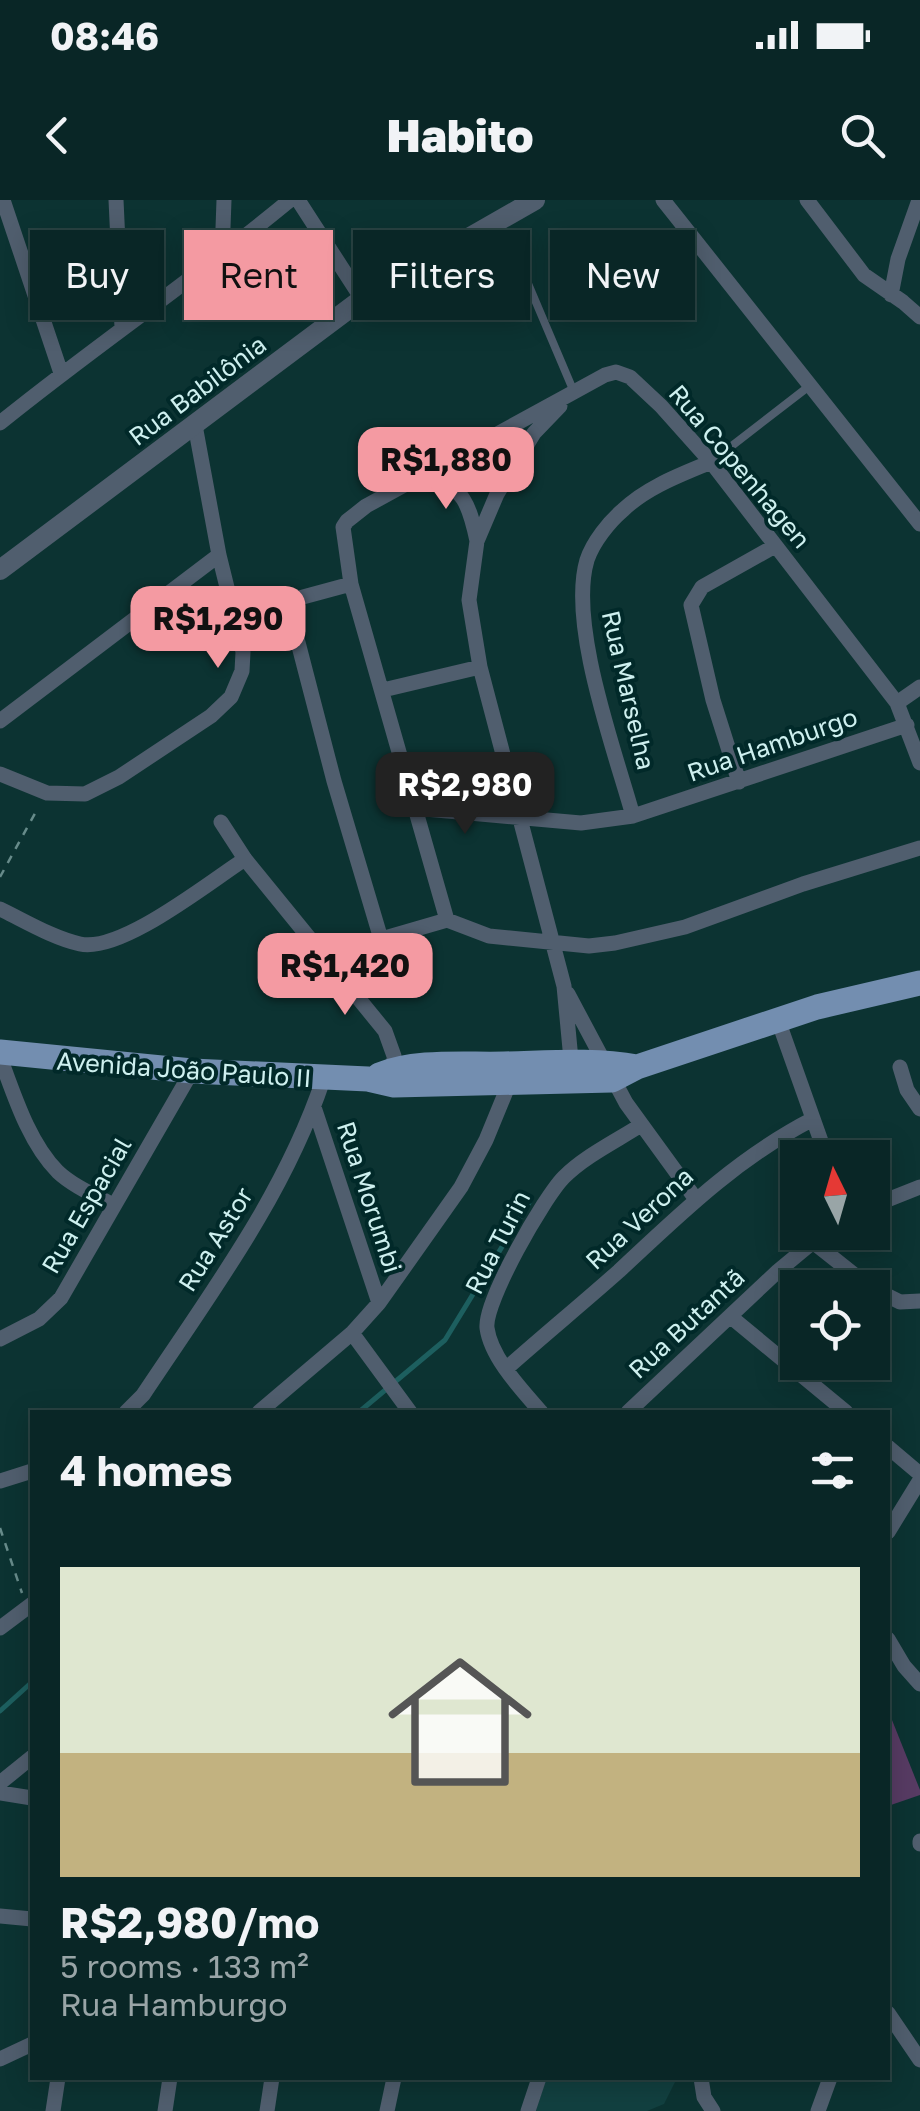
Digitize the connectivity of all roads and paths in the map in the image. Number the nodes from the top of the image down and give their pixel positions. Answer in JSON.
{"nodes":[{"id":1,"x":3,"y":200,"type":"edge"},
{"id":2,"x":116,"y":200,"type":"edge"},
{"id":3,"x":224,"y":200,"type":"edge"},
{"id":4,"x":267,"y":200,"type":"edge"},
{"id":5,"x":276,"y":200,"type":"edge"},
{"id":6,"x":294,"y":200,"type":"edge"},
{"id":7,"x":535,"y":200,"type":"edge"},
{"id":8,"x":663,"y":200,"type":"edge"},
{"id":9,"x":807,"y":200,"type":"edge"},
{"id":10,"x":919,"y":200,"type":"edge"},
{"id":11,"x":499,"y":219,"type":"junction"},
{"id":12,"x":223,"y":230,"type":"edge"},
{"id":13,"x":255,"y":230,"type":"edge"},
{"id":14,"x":480,"y":230,"type":"edge"},
{"id":15,"x":504,"y":230,"type":"edge"},
{"id":16,"x":184,"y":283,"type":"edge"},
{"id":17,"x":353,"y":285,"type":"edge"},
{"id":18,"x":530,"y":288,"type":"edge"},
{"id":19,"x":891,"y":295,"type":"junction"},
{"id":20,"x":353,"y":305,"type":"edge"},
{"id":21,"x":920,"y":317,"type":"edge"},
{"id":22,"x":122,"y":328,"type":"junction"},
{"id":23,"x":61,"y":373,"type":"junction"},
{"id":24,"x":808,"y":386,"type":"junction"},
{"id":25,"x":574,"y":392,"type":"junction"},
{"id":26,"x":0,"y":422,"type":"edge"},
{"id":27,"x":195,"y":425,"type":"junction"},
{"id":28,"x":710,"y":462,"type":"junction"},
{"id":29,"x":429,"y":472,"type":"junction"},
{"id":30,"x":920,"y":524,"type":"edge"},
{"id":31,"x":477,"y":540,"type":"junction"},
{"id":32,"x":775,"y":546,"type":"junction"},
{"id":33,"x":220,"y":555,"type":"junction"},
{"id":34,"x":0,"y":570,"type":"edge"},
{"id":35,"x":351,"y":584,"type":"junction"},
{"id":36,"x":287,"y":600,"type":"junction"},
{"id":37,"x":236,"y":615,"type":"junction"},
{"id":38,"x":480,"y":667,"type":"junction"},
{"id":39,"x":920,"y":687,"type":"edge"},
{"id":40,"x":383,"y":690,"type":"junction"},
{"id":41,"x":897,"y":703,"type":"junction"},
{"id":42,"x":0,"y":721,"type":"edge"},
{"id":43,"x":907,"y":725,"type":"junction"},
{"id":44,"x":920,"y":763,"type":"edge"},
{"id":45,"x":0,"y":774,"type":"edge"},
{"id":46,"x":740,"y":782,"type":"junction"},
{"id":47,"x":47,"y":793,"type":"junction"},
{"id":48,"x":414,"y":808,"type":"junction"},
{"id":49,"x":633,"y":816,"type":"junction"},
{"id":50,"x":520,"y":820,"type":"junction"},
{"id":51,"x":221,"y":822,"type":"dead end"},
{"id":52,"x":920,"y":848,"type":"edge"},
{"id":53,"x":245,"y":859,"type":"junction"},
{"id":54,"x":0,"y":877,"type":"edge"},
{"id":55,"x":0,"y":910,"type":"edge"},
{"id":56,"x":447,"y":920,"type":"junction"},
{"id":57,"x":381,"y":940,"type":"junction"},
{"id":58,"x":550,"y":942,"type":"junction"},
{"id":59,"x":323,"y":956,"type":"junction"},
{"id":60,"x":920,"y":983,"type":"edge"},
{"id":61,"x":564,"y":986,"type":"junction"},
{"id":62,"x":778,"y":1020,"type":"junction"},
{"id":63,"x":0,"y":1055,"type":"edge"},
{"id":64,"x":900,"y":1067,"type":"dead end"},
{"id":65,"x":608,"y":1070,"type":"junction"},
{"id":66,"x":572,"y":1071,"type":"junction"},
{"id":67,"x":192,"y":1072,"type":"junction"},
{"id":68,"x":508,"y":1074,"type":"junction"},
{"id":69,"x":394,"y":1077,"type":"junction"},
{"id":70,"x":323,"y":1080,"type":"junction"},
{"id":71,"x":314,"y":1106,"type":"junction"},
{"id":72,"x":920,"y":1109,"type":"edge"},
{"id":73,"x":813,"y":1119,"type":"junction"},
{"id":74,"x":641,"y":1125,"type":"junction"},
{"id":75,"x":821,"y":1140,"type":"edge"},
{"id":76,"x":920,"y":1187,"type":"edge"},
{"id":77,"x":695,"y":1198,"type":"junction"},
{"id":78,"x":890,"y":1199,"type":"edge"},
{"id":79,"x":113,"y":1206,"type":"junction"},
{"id":80,"x":805,"y":1250,"type":"edge"},
{"id":81,"x":833,"y":1250,"type":"edge"},
{"id":82,"x":853,"y":1270,"type":"edge"},
{"id":83,"x":890,"y":1297,"type":"edge"},
{"id":84,"x":920,"y":1301,"type":"edge"},
{"id":85,"x":378,"y":1303,"type":"junction"},
{"id":86,"x":731,"y":1317,"type":"junction"},
{"id":87,"x":352,"y":1333,"type":"junction"},
{"id":88,"x":0,"y":1339,"type":"edge"},
{"id":89,"x":508,"y":1368,"type":"junction"},
{"id":90,"x":128,"y":1410,"type":"edge"},
{"id":91,"x":262,"y":1410,"type":"edge"},
{"id":92,"x":409,"y":1410,"type":"edge"},
{"id":93,"x":540,"y":1410,"type":"edge"},
{"id":94,"x":630,"y":1410,"type":"edge"},
{"id":95,"x":844,"y":1410,"type":"edge"},
{"id":96,"x":890,"y":1449,"type":"edge"},
{"id":97,"x":30,"y":1471,"type":"edge"},
{"id":98,"x":920,"y":1477,"type":"edge"},
{"id":99,"x":0,"y":1480,"type":"edge"},
{"id":100,"x":890,"y":1523,"type":"edge"},
{"id":101,"x":0,"y":1528,"type":"edge"},
{"id":102,"x":30,"y":1607,"type":"edge"},
{"id":103,"x":30,"y":1611,"type":"edge"},
{"id":104,"x":0,"y":1628,"type":"edge"},
{"id":105,"x":890,"y":1642,"type":"edge"},
{"id":106,"x":920,"y":1684,"type":"edge"},
{"id":107,"x":30,"y":1759,"type":"edge"},
{"id":108,"x":0,"y":1783,"type":"edge"},
{"id":109,"x":0,"y":1793,"type":"edge"},
{"id":110,"x":30,"y":1798,"type":"edge"},
{"id":111,"x":890,"y":2017,"type":"edge"},
{"id":112,"x":30,"y":2045,"type":"edge"},
{"id":113,"x":0,"y":2059,"type":"edge"},
{"id":114,"x":920,"y":2060,"type":"edge"},
{"id":115,"x":58,"y":2080,"type":"edge"},
{"id":116,"x":170,"y":2080,"type":"edge"},
{"id":117,"x":272,"y":2080,"type":"edge"},
{"id":118,"x":394,"y":2080,"type":"edge"},
{"id":119,"x":538,"y":2080,"type":"edge"},
{"id":120,"x":701,"y":2080,"type":"edge"},
{"id":121,"x":829,"y":2080,"type":"edge"},
{"id":122,"x":53,"y":2111,"type":"edge"},
{"id":123,"x":165,"y":2111,"type":"edge"},
{"id":124,"x":267,"y":2111,"type":"edge"},
{"id":125,"x":387,"y":2111,"type":"edge"},
{"id":126,"x":528,"y":2111,"type":"edge"},
{"id":127,"x":713,"y":2111,"type":"edge"},
{"id":128,"x":818,"y":2111,"type":"edge"}],
"edges":[{"from":1,"to":23,"type":"street"},
{"from":2,"to":22,"type":"street"},
{"from":3,"to":12,"type":"street"},
{"from":4,"to":5,"type":"street"},
{"from":6,"to":13,"type":"street"},
{"from":6,"to":17,"type":"street"},
{"from":7,"to":11,"type":"street","name":"Rua Babilônia"},
{"from":8,"to":24,"type":"street"},
{"from":9,"to":19,"type":"street"},
{"from":10,"to":19,"type":"street"},
{"from":11,"to":14,"type":"street","name":"Rua Babilônia"},
{"from":11,"to":15,"type":"path"},
{"from":16,"to":22,"type":"street"},
{"from":18,"to":25,"type":"lane"},
{"from":19,"to":21,"type":"street"},
{"from":20,"to":27,"type":"street","name":"Rua Babilônia"},
{"from":22,"to":23,"type":"street"},
{"from":23,"to":26,"type":"street"},
{"from":24,"to":28,"type":"lane","name":"Rua Marselha"},
{"from":24,"to":30,"type":"street"},
{"from":25,"to":28,"type":"street","name":"Rua Copenhagen"},
{"from":25,"to":29,"type":"street","name":"Rua Copenhagen"},
{"from":25,"to":31,"type":"street"},
{"from":27,"to":33,"type":"street"},
{"from":27,"to":34,"type":"street","name":"Rua Babilônia"},
{"from":28,"to":32,"type":"street","name":"Rua Copenhagen"},
{"from":28,"to":49,"type":"street","name":"Rua Marselha"},
{"from":29,"to":31,"type":"street"},
{"from":29,"to":35,"type":"street","name":"Rua Copenhagen"},
{"from":31,"to":38,"type":"street"},
{"from":32,"to":41,"type":"street","name":"Rua Copenhagen"},
{"from":32,"to":46,"type":"street"},
{"from":33,"to":37,"type":"street"},
{"from":33,"to":42,"type":"street"},
{"from":35,"to":36,"type":"street"},
{"from":35,"to":40,"type":"street","name":"Rua Copenhagen"},
{"from":36,"to":37,"type":"street"},
{"from":36,"to":57,"type":"street"},
{"from":37,"to":47,"type":"street"},
{"from":38,"to":40,"type":"street"},
{"from":38,"to":50,"type":"street"},
{"from":39,"to":41,"type":"street"},
{"from":40,"to":48,"type":"street","name":"Rua Copenhagen"},
{"from":41,"to":43,"type":"street","name":"Rua Copenhagen"},
{"from":43,"to":44,"type":"street","name":"Rua Copenhagen"},
{"from":43,"to":46,"type":"street","name":"Rua Hamburgo"},
{"from":45,"to":47,"type":"street"},
{"from":46,"to":49,"type":"street","name":"Rua Hamburgo"},
{"from":47,"to":54,"type":"path"},
{"from":48,"to":50,"type":"street","name":"Rua Hamburgo"},
{"from":48,"to":56,"type":"street","name":"Rua Copenhagen"},
{"from":49,"to":50,"type":"street","name":"Rua Hamburgo"},
{"from":50,"to":58,"type":"street"},
{"from":51,"to":53,"type":"street"},
{"from":52,"to":58,"type":"street"},
{"from":53,"to":55,"type":"street"},
{"from":53,"to":59,"type":"street"},
{"from":56,"to":57,"type":"street"},
{"from":56,"to":58,"type":"street"},
{"from":57,"to":59,"type":"street"},
{"from":58,"to":61,"type":"street"},
{"from":59,"to":69,"type":"street"},
{"from":60,"to":62,"type":"main road","name":"Avenida João Paulo II"},
{"from":61,"to":65,"type":"street"},
{"from":61,"to":66,"type":"street"},
{"from":62,"to":65,"type":"main road","name":"Avenida João Paulo II"},
{"from":62,"to":73,"type":"street"},
{"from":63,"to":67,"type":"main road","name":"Avenida João Paulo II"},
{"from":63,"to":79,"type":"street"},
{"from":64,"to":72,"type":"street"},
{"from":65,"to":66,"type":"main road","name":"Avenida João Paulo II"},
{"from":65,"to":74,"type":"street"},
{"from":66,"to":68,"type":"main road","name":"Avenida João Paulo II"},
{"from":67,"to":70,"type":"main road","name":"Avenida João Paulo II"},
{"from":67,"to":79,"type":"street","name":"Rua Espacial"},
{"from":68,"to":69,"type":"main road","name":"Avenida João Paulo II"},
{"from":68,"to":85,"type":"street"},
{"from":69,"to":70,"type":"main road","name":"Avenida João Paulo II"},
{"from":70,"to":71,"type":"street","name":"Rua Astor"},
{"from":71,"to":85,"type":"street","name":"Rua Morumbi"},
{"from":71,"to":90,"type":"street","name":"Rua Astor"},
{"from":73,"to":75,"type":"street"},
{"from":73,"to":77,"type":"street","name":"Rua Verona"},
{"from":74,"to":77,"type":"street"},
{"from":74,"to":89,"type":"street","name":"Rua Turin"},
{"from":76,"to":78,"type":"street"},
{"from":77,"to":89,"type":"street","name":"Rua Verona"},
{"from":79,"to":88,"type":"street","name":"Rua Espacial"},
{"from":80,"to":86,"type":"street","name":"Rua Butantã"},
{"from":81,"to":82,"type":"street"},
{"from":83,"to":84,"type":"street"},
{"from":85,"to":87,"type":"street"},
{"from":86,"to":94,"type":"street","name":"Rua Butantã"},
{"from":86,"to":95,"type":"street"},
{"from":87,"to":91,"type":"street"},
{"from":87,"to":92,"type":"street"},
{"from":89,"to":93,"type":"street","name":"Rua Turin"},
{"from":96,"to":98,"type":"street"},
{"from":97,"to":99,"type":"street"},
{"from":98,"to":100,"type":"street"},
{"from":101,"to":102,"type":"path"},
{"from":103,"to":104,"type":"street"},
{"from":105,"to":106,"type":"street"},
{"from":107,"to":108,"type":"street"},
{"from":109,"to":110,"type":"street"},
{"from":111,"to":114,"type":"street"},
{"from":112,"to":113,"type":"street"},
{"from":115,"to":122,"type":"street"},
{"from":116,"to":123,"type":"street"},
{"from":117,"to":124,"type":"street"},
{"from":118,"to":125,"type":"street"},
{"from":119,"to":126,"type":"street"},
{"from":120,"to":127,"type":"street"},
{"from":121,"to":128,"type":"street"}]}
